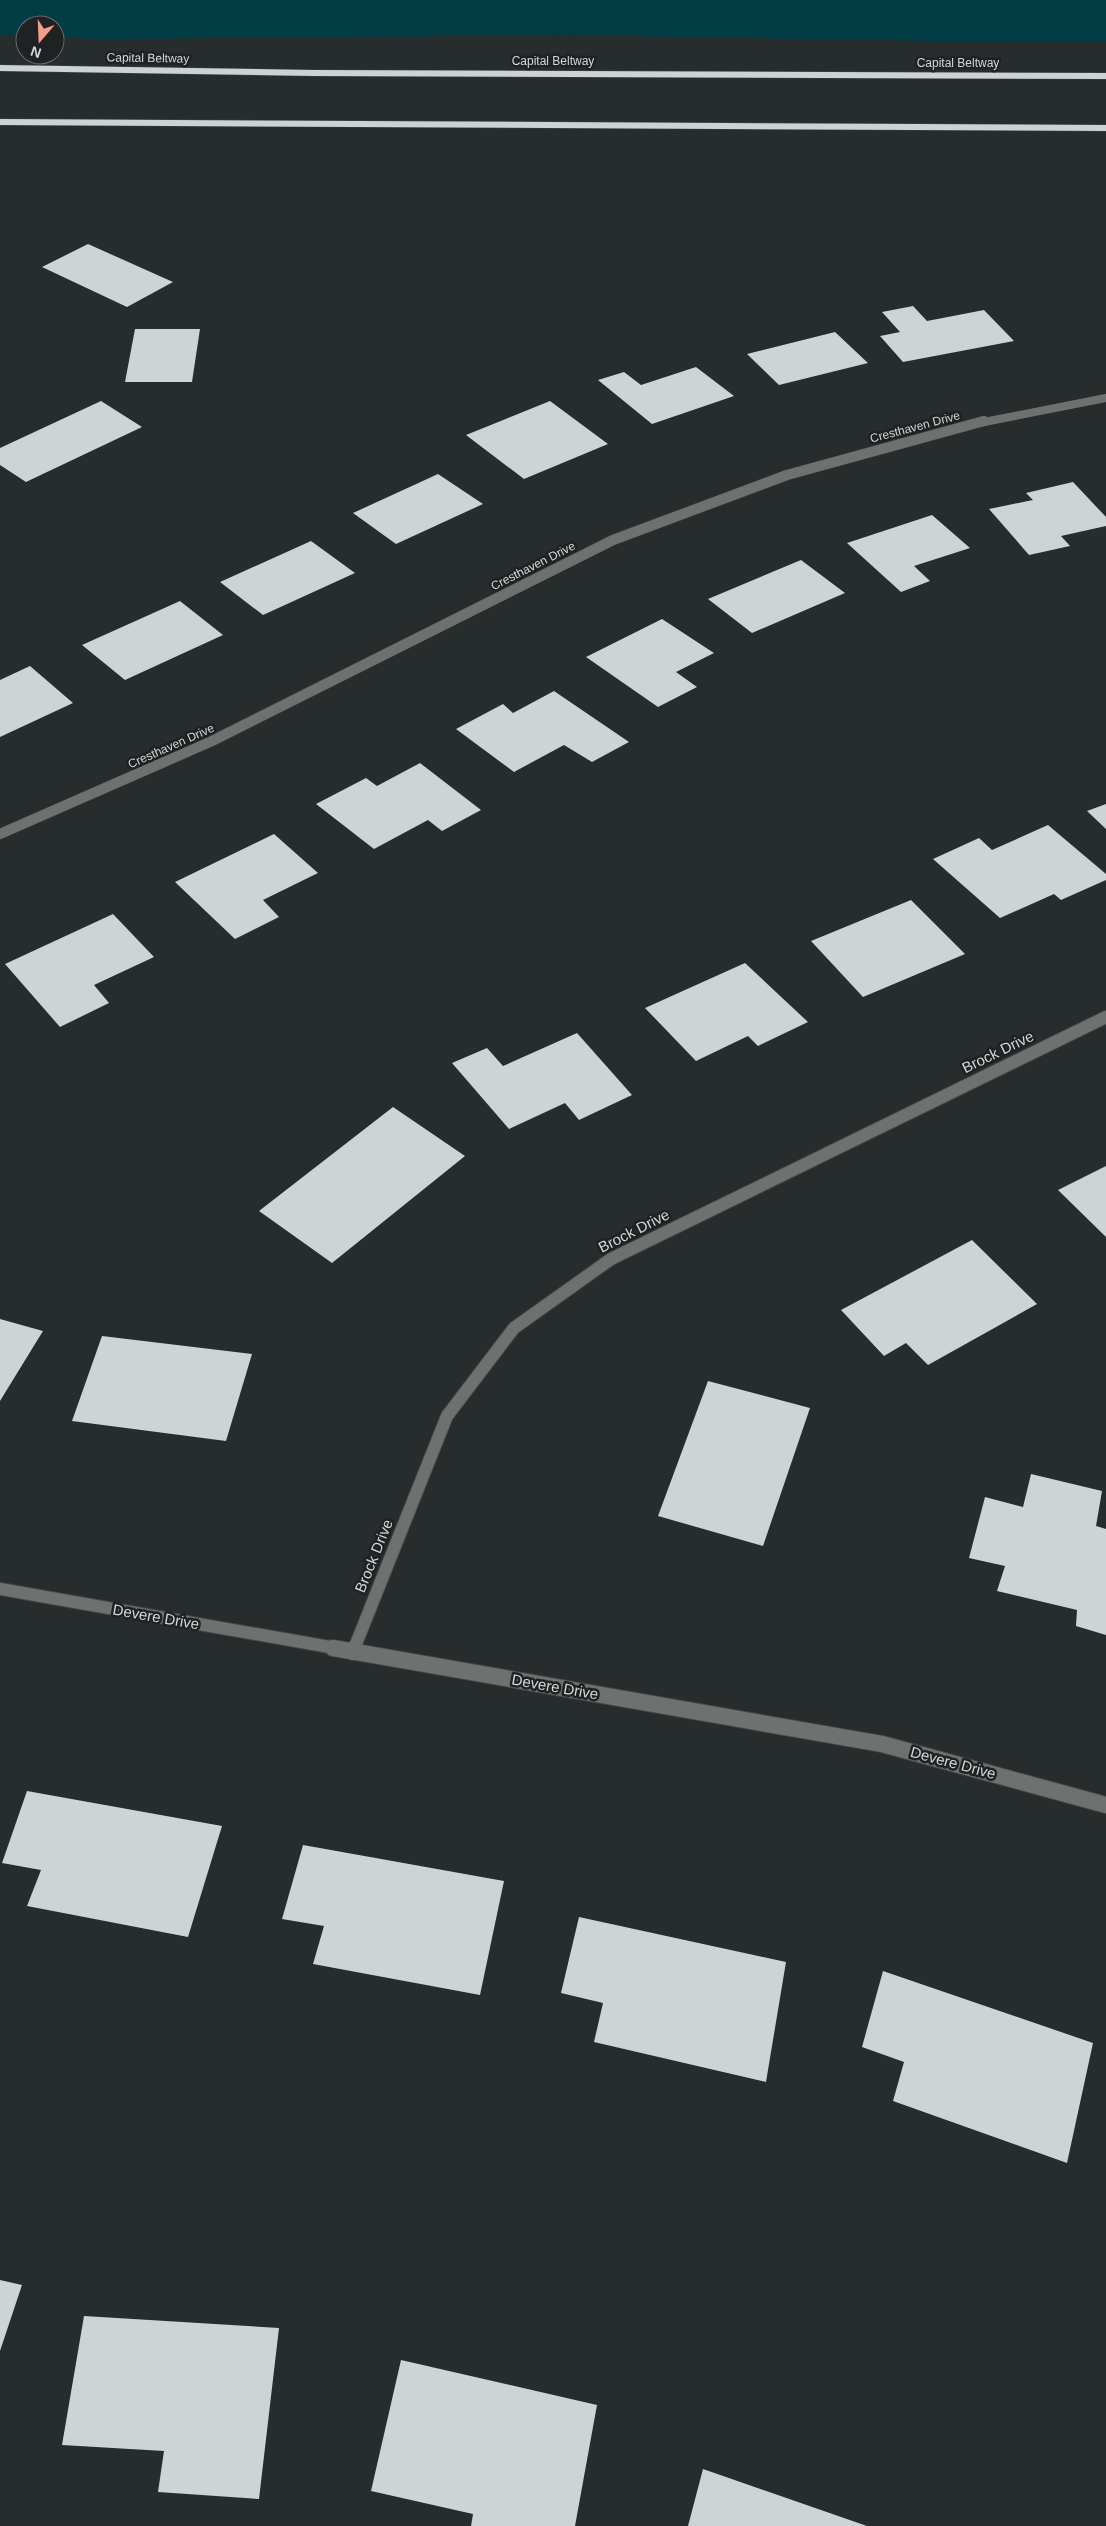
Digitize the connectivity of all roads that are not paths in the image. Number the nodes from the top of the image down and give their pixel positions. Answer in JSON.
{"nodes":[{"id":1,"x":0,"y":68,"type":"edge"},
{"id":2,"x":1106,"y":76,"type":"edge"},
{"id":3,"x":0,"y":122,"type":"edge"},
{"id":4,"x":1106,"y":128,"type":"edge"},
{"id":5,"x":1106,"y":398,"type":"edge"},
{"id":6,"x":0,"y":834,"type":"edge"},
{"id":7,"x":1106,"y":1017,"type":"edge"},
{"id":8,"x":0,"y":1589,"type":"edge"},
{"id":9,"x":353,"y":1652,"type":"junction"},
{"id":10,"x":1106,"y":1805,"type":"edge"}],
"edges":[{"from":1,"to":2,"type":"highway","name":"Capital Beltway"},
{"from":3,"to":4,"type":"highway"},
{"from":5,"to":6,"type":"street","name":"Cresthaven Drive"},
{"from":7,"to":9,"type":"street","name":"Brock Drive"},
{"from":8,"to":9,"type":"street","name":"Devere Drive"},
{"from":9,"to":10,"type":"street","name":"Devere Drive"}]}
